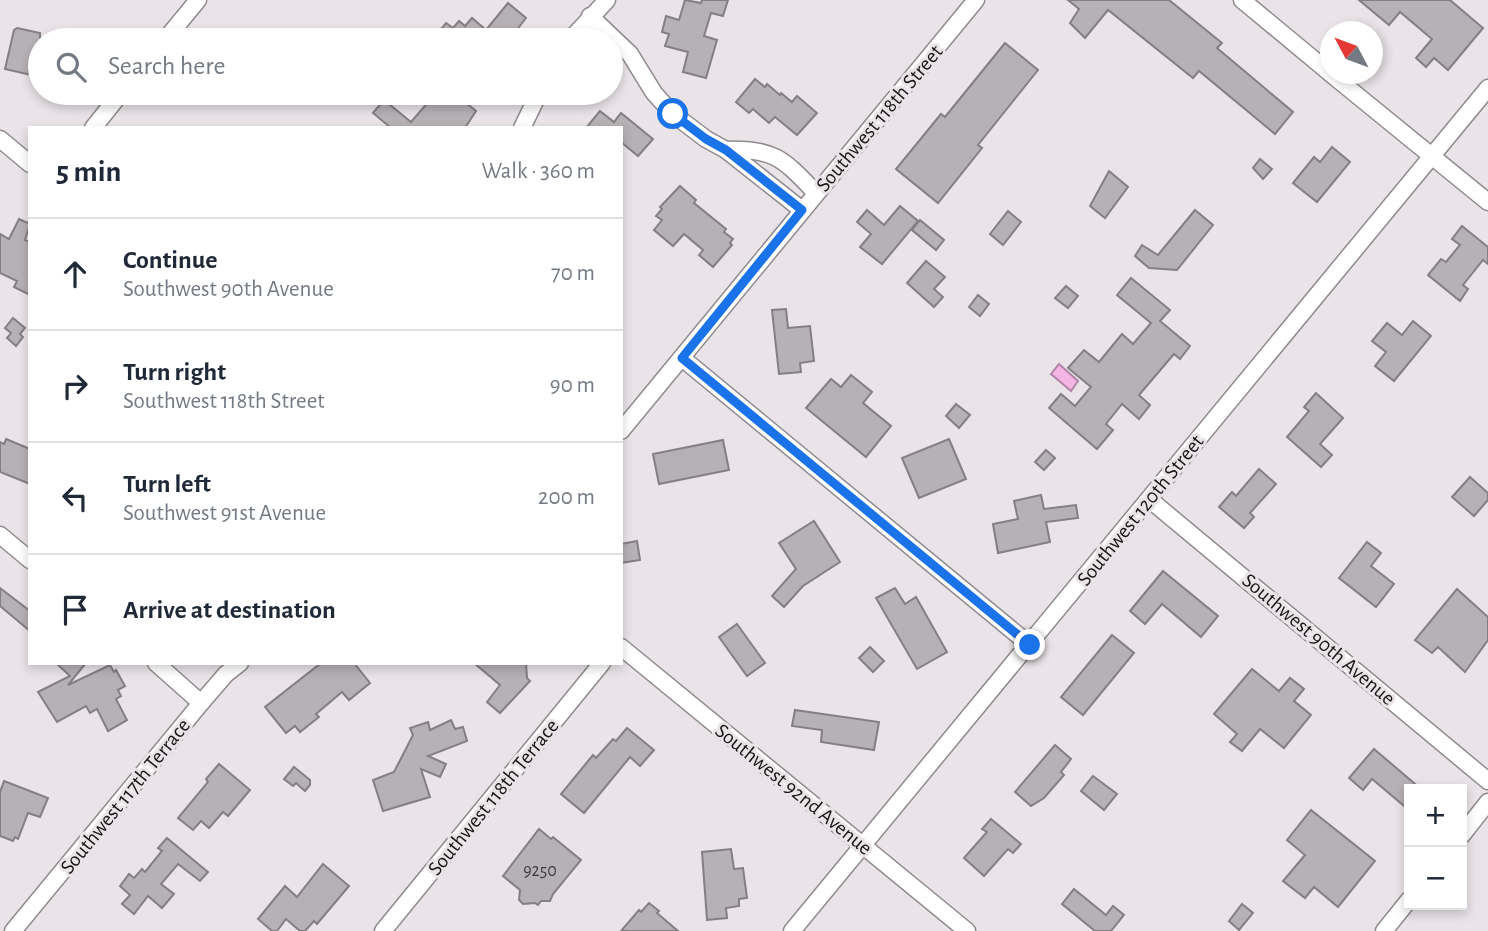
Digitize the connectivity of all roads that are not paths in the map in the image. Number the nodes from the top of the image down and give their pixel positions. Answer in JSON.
{"nodes":[{"id":1,"x":198,"y":0,"type":"edge"},
{"id":2,"x":607,"y":0,"type":"edge"},
{"id":3,"x":976,"y":0,"type":"edge"},
{"id":4,"x":1242,"y":0,"type":"edge"},
{"id":5,"x":590,"y":16,"type":"junction"},
{"id":6,"x":174,"y":28,"type":"edge"},
{"id":7,"x":580,"y":28,"type":"edge"},
{"id":8,"x":603,"y":28,"type":"edge"},
{"id":9,"x":623,"y":47,"type":"edge"},
{"id":10,"x":1320,"y":64,"type":"edge"},
{"id":11,"x":1344,"y":84,"type":"edge"},
{"id":12,"x":1488,"y":88,"type":"edge"},
{"id":13,"x":111,"y":105,"type":"edge"},
{"id":14,"x":533,"y":105,"type":"edge"},
{"id":15,"x":95,"y":126,"type":"edge"},
{"id":16,"x":523,"y":126,"type":"edge"},
{"id":17,"x":0,"y":139,"type":"edge"},
{"id":18,"x":726,"y":150,"type":"junction"},
{"id":19,"x":1432,"y":156,"type":"junction"},
{"id":20,"x":28,"y":162,"type":"edge"},
{"id":21,"x":816,"y":194,"type":"junction"},
{"id":22,"x":1488,"y":202,"type":"edge"},
{"id":23,"x":802,"y":210,"type":"junction"},
{"id":24,"x":682,"y":358,"type":"junction"},
{"id":25,"x":623,"y":429,"type":"edge"},
{"id":26,"x":1149,"y":499,"type":"junction"},
{"id":27,"x":0,"y":535,"type":"edge"},
{"id":28,"x":28,"y":558,"type":"edge"},
{"id":29,"x":1030,"y":645,"type":"junction"},
{"id":30,"x":623,"y":649,"type":"edge"},
{"id":31,"x":158,"y":665,"type":"edge"},
{"id":32,"x":237,"y":665,"type":"edge"},
{"id":33,"x":600,"y":665,"type":"edge"},
{"id":34,"x":201,"y":703,"type":"junction"},
{"id":35,"x":1488,"y":781,"type":"edge"},
{"id":36,"x":1488,"y":802,"type":"edge"},
{"id":37,"x":1467,"y":829,"type":"edge"},
{"id":38,"x":863,"y":845,"type":"junction"},
{"id":39,"x":1404,"y":906,"type":"edge"},
{"id":40,"x":13,"y":931,"type":"edge"},
{"id":41,"x":383,"y":931,"type":"edge"},
{"id":42,"x":792,"y":931,"type":"edge"},
{"id":43,"x":967,"y":931,"type":"edge"},
{"id":44,"x":1384,"y":931,"type":"edge"}],
"edges":[{"from":1,"to":6,"type":"street"},
{"from":2,"to":5,"type":"street"},
{"from":3,"to":21,"type":"street","name":"Southwest 118th Street"},
{"from":4,"to":10,"type":"street"},
{"from":5,"to":7,"type":"street"},
{"from":5,"to":8,"type":"street"},
{"from":9,"to":18,"type":"street"},
{"from":11,"to":19,"type":"street"},
{"from":12,"to":19,"type":"street","name":"Southwest 120th Street"},
{"from":13,"to":15,"type":"street"},
{"from":14,"to":16,"type":"street"},
{"from":17,"to":20,"type":"street"},
{"from":18,"to":21,"type":"street"},
{"from":18,"to":23,"type":"street"},
{"from":19,"to":22,"type":"street"},
{"from":19,"to":26,"type":"street","name":"Southwest 120th Street"},
{"from":21,"to":23,"type":"street","name":"Southwest 118th Street"},
{"from":23,"to":24,"type":"street","name":"Southwest 118th Street"},
{"from":24,"to":25,"type":"street","name":"Southwest 118th Street"},
{"from":24,"to":29,"type":"street"},
{"from":26,"to":29,"type":"street","name":"Southwest 120th Street"},
{"from":26,"to":35,"type":"street","name":"Southwest 90th Avenue"},
{"from":27,"to":28,"type":"street"},
{"from":29,"to":38,"type":"street","name":"Southwest 120th Street"},
{"from":30,"to":38,"type":"street","name":"Southwest 92nd Avenue"},
{"from":31,"to":34,"type":"street"},
{"from":32,"to":34,"type":"street","name":"Southwest 117th Terrace"},
{"from":33,"to":41,"type":"street","name":"Southwest 118th Terrace"},
{"from":34,"to":40,"type":"street","name":"Southwest 117th Terrace"},
{"from":36,"to":37,"type":"street"},
{"from":38,"to":42,"type":"street","name":"Southwest 120th Street"},
{"from":38,"to":43,"type":"street","name":"Southwest 92nd Avenue"},
{"from":39,"to":44,"type":"street"}]}
